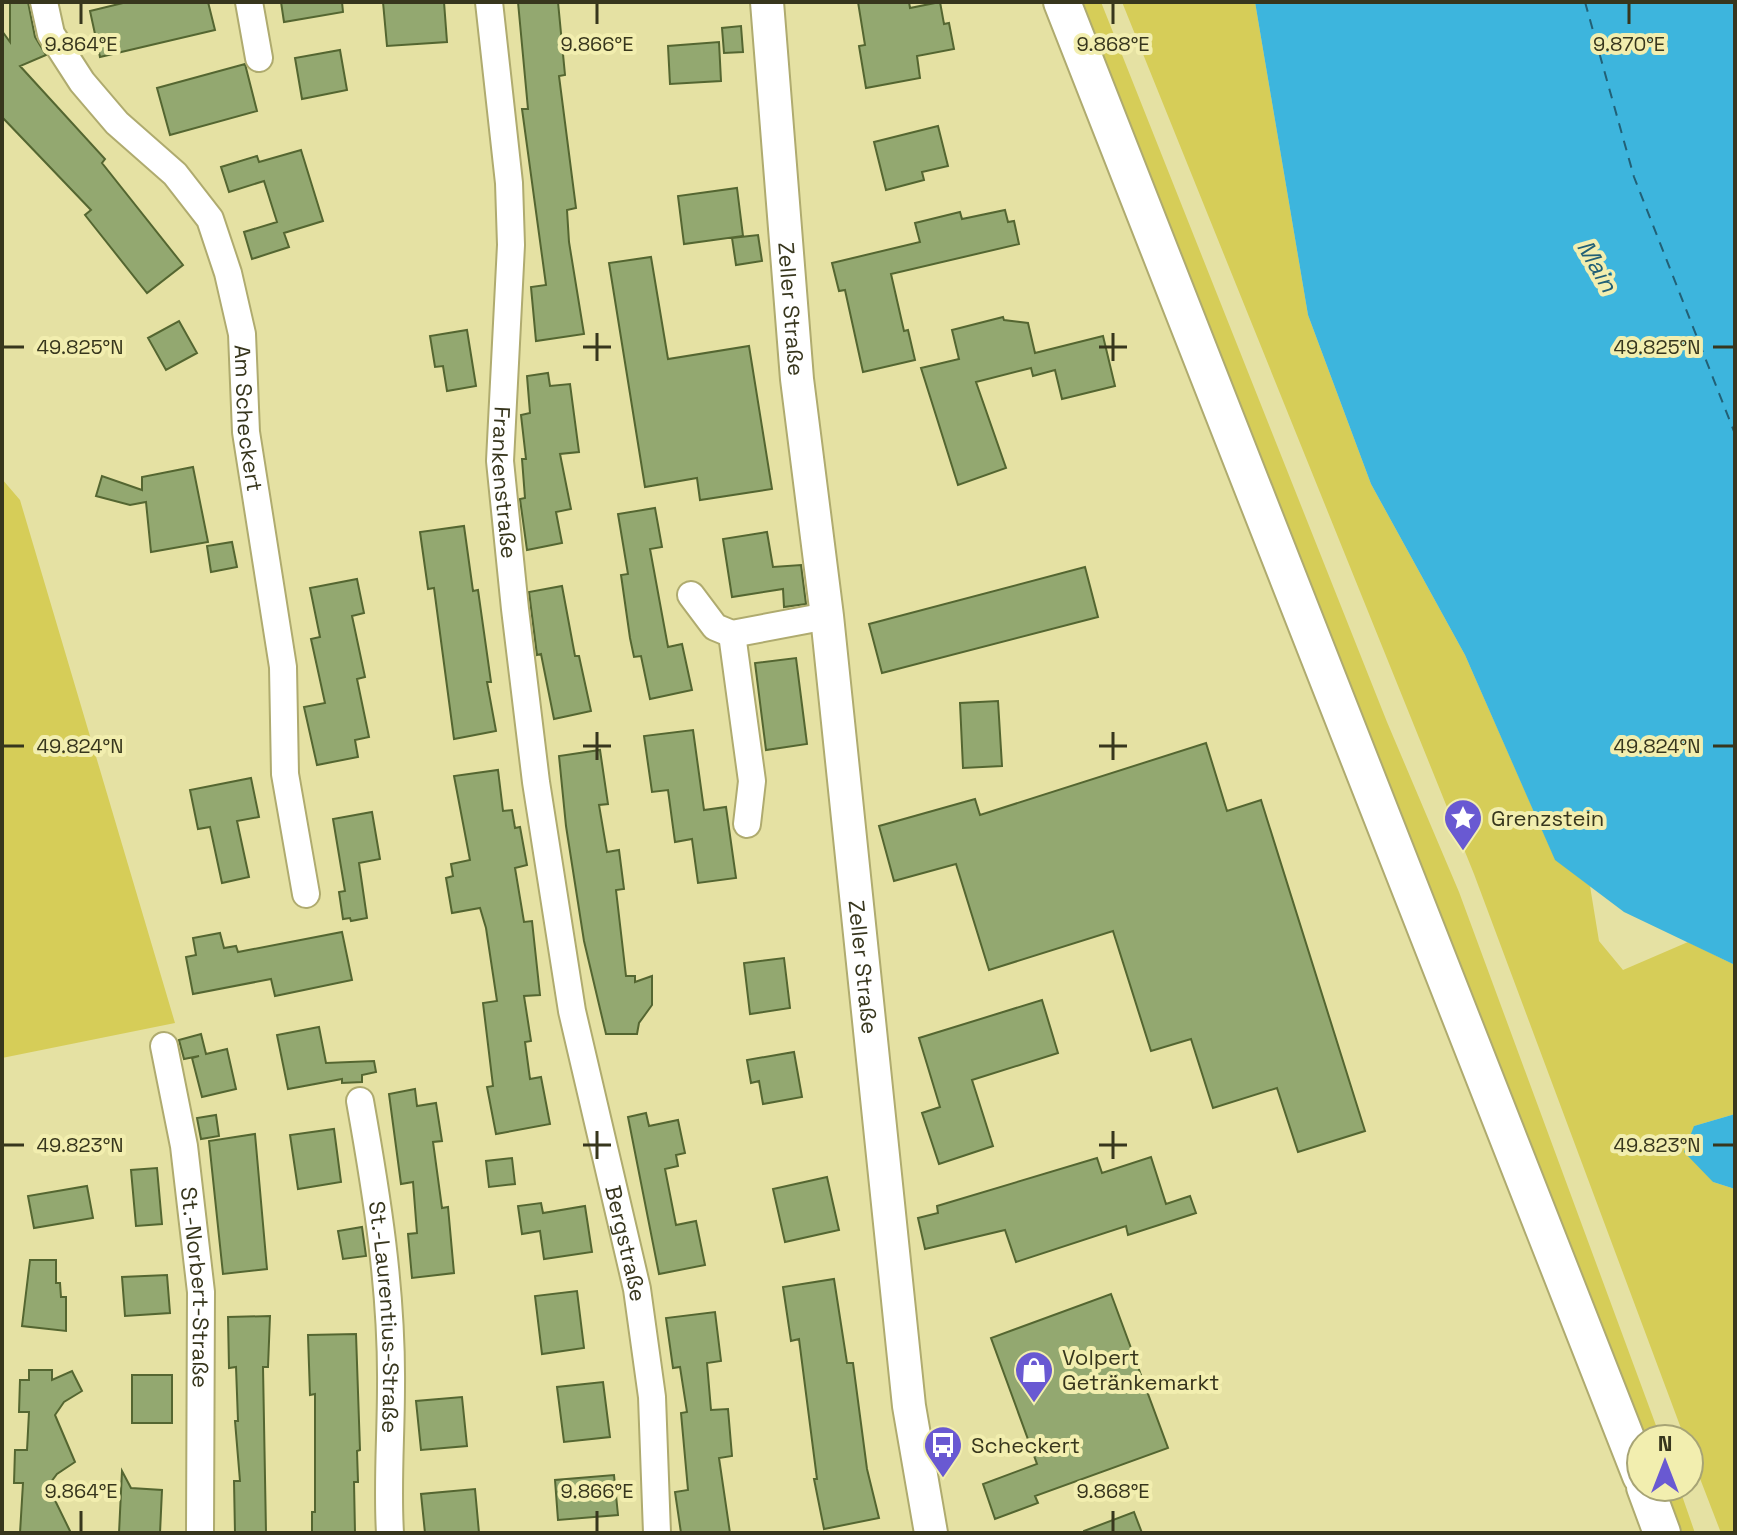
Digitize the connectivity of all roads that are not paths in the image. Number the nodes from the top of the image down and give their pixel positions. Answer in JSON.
{"nodes":[{"id":1,"x":44,"y":2,"type":"edge"},
{"id":2,"x":249,"y":2,"type":"edge"},
{"id":3,"x":489,"y":2,"type":"edge"},
{"id":4,"x":767,"y":2,"type":"edge"},
{"id":5,"x":1062,"y":2,"type":"edge"},
{"id":6,"x":259,"y":58,"type":"dead end"},
{"id":7,"x":691,"y":595,"type":"dead end"},
{"id":8,"x":827,"y":616,"type":"junction"},
{"id":9,"x":732,"y":634,"type":"junction"},
{"id":10,"x":747,"y":824,"type":"dead end"},
{"id":11,"x":306,"y":894,"type":"dead end"},
{"id":12,"x":564,"y":959,"type":"joint"},
{"id":13,"x":164,"y":1046,"type":"dead end"},
{"id":14,"x":360,"y":1101,"type":"dead end"},
{"id":15,"x":1625,"y":1435,"type":"edge"},
{"id":16,"x":1651,"y":1503,"type":"edge"},
{"id":17,"x":200,"y":1533,"type":"edge"},
{"id":18,"x":390,"y":1533,"type":"edge"},
{"id":19,"x":657,"y":1533,"type":"edge"},
{"id":20,"x":931,"y":1533,"type":"edge"},
{"id":21,"x":1662,"y":1533,"type":"edge"}],
"edges":[{"from":1,"to":11,"type":"street","name":"Am Scheckert"},
{"from":2,"to":6,"type":"street"},
{"from":3,"to":12,"type":"street","name":"Frankenstraße"},
{"from":4,"to":8,"type":"street","name":"Zeller Straße"},
{"from":5,"to":15,"type":"main road"},
{"from":7,"to":9,"type":"street"},
{"from":8,"to":9,"type":"street"},
{"from":8,"to":20,"type":"street","name":"Zeller Straße"},
{"from":9,"to":10,"type":"street"},
{"from":12,"to":19,"type":"street","name":"Bergstraße"},
{"from":13,"to":17,"type":"street","name":"St.-Norbert-Straße"},
{"from":14,"to":18,"type":"street","name":"St.-Laurentius-Straße"},
{"from":16,"to":21,"type":"main road"}]}
